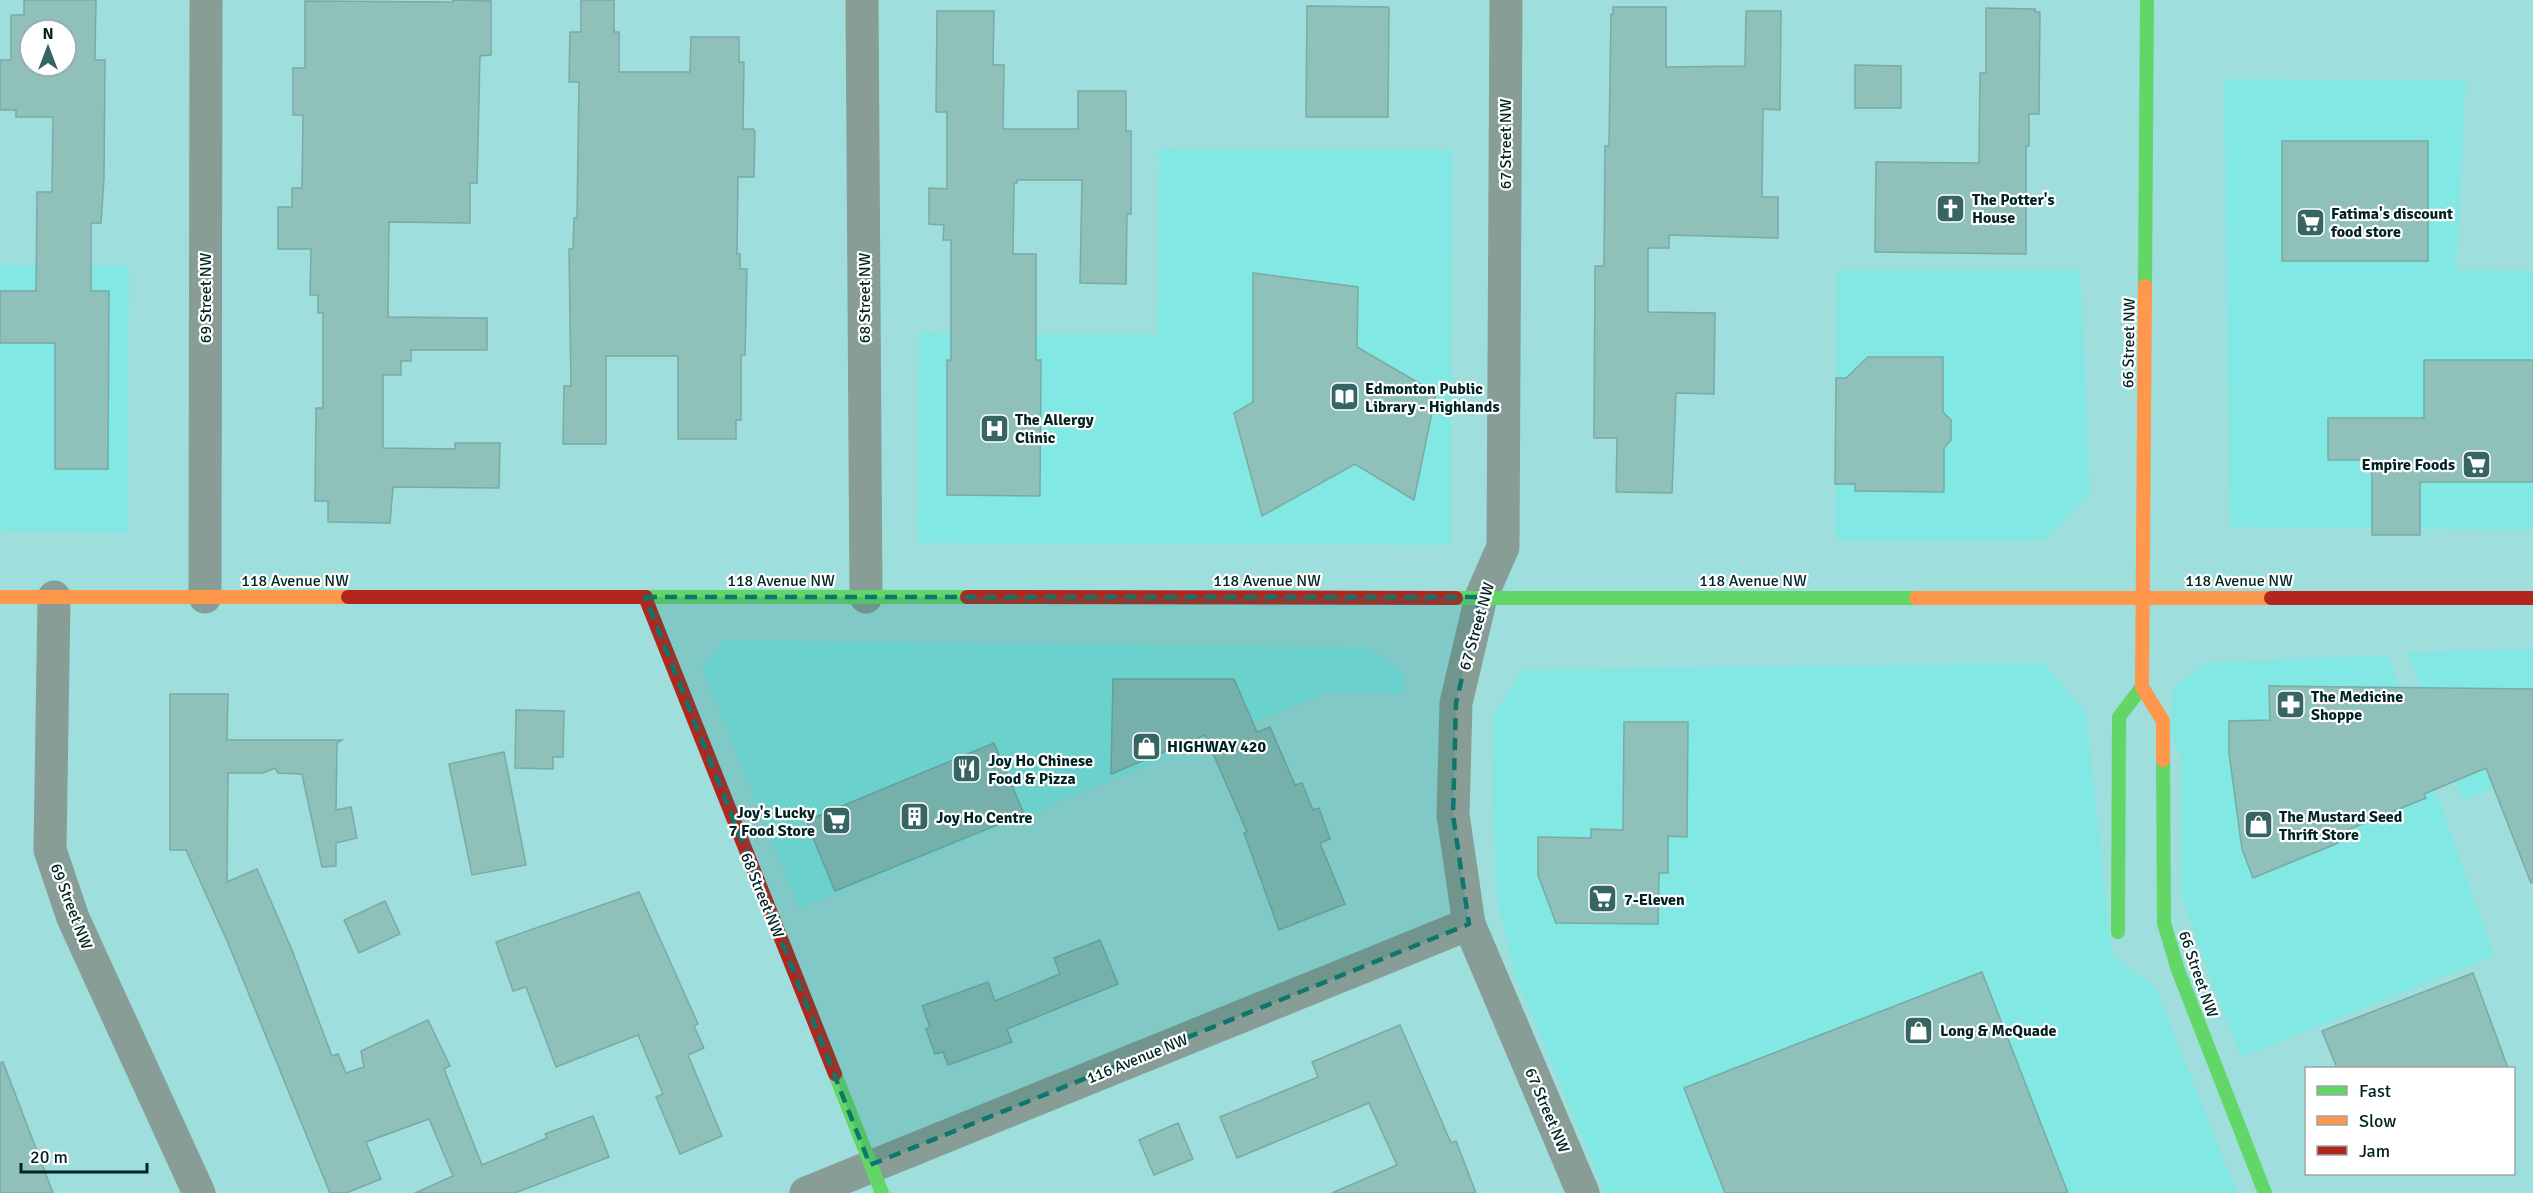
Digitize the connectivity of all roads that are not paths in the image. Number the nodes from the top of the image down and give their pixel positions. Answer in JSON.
{"nodes":[{"id":1,"x":206,"y":0,"type":"edge"},
{"id":2,"x":862,"y":0,"type":"edge"},
{"id":3,"x":1506,"y":0,"type":"edge"},
{"id":4,"x":2147,"y":0,"type":"edge"},
{"id":5,"x":0,"y":597,"type":"edge"},
{"id":6,"x":54,"y":597,"type":"junction"},
{"id":7,"x":205,"y":597,"type":"junction"},
{"id":8,"x":645,"y":597,"type":"junction"},
{"id":9,"x":866,"y":597,"type":"junction"},
{"id":10,"x":1481,"y":597,"type":"junction"},
{"id":11,"x":2143,"y":597,"type":"junction"},
{"id":12,"x":2533,"y":598,"type":"edge"},
{"id":13,"x":2142,"y":687,"type":"junction"},
{"id":14,"x":1468,"y":924,"type":"junction"},
{"id":15,"x":2118,"y":932,"type":"dead end"},
{"id":16,"x":876,"y":1179,"type":"edge"},
{"id":17,"x":199,"y":1193,"type":"edge"},
{"id":18,"x":806,"y":1193,"type":"edge"},
{"id":19,"x":1583,"y":1193,"type":"edge"},
{"id":20,"x":2265,"y":1193,"type":"edge"}],
"edges":[{"from":1,"to":7,"type":"street","name":"69 Street NW"},
{"from":2,"to":9,"type":"street","name":"68 Street NW"},
{"from":3,"to":10,"type":"street","name":"67 Street NW"},
{"from":4,"to":11,"type":"main road","name":"66 Street NW"},
{"from":5,"to":6,"type":"main road","name":"118 Avenue NW"},
{"from":6,"to":7,"type":"main road","name":"118 Avenue NW"},
{"from":6,"to":17,"type":"street","name":"69 Street NW"},
{"from":7,"to":8,"type":"main road","name":"118 Avenue NW"},
{"from":8,"to":9,"type":"main road","name":"118 Avenue NW"},
{"from":8,"to":16,"type":"main road","name":"68 Street NW"},
{"from":9,"to":10,"type":"main road","name":"118 Avenue NW"},
{"from":10,"to":11,"type":"main road","name":"118 Avenue NW"},
{"from":10,"to":14,"type":"street","name":"67 Street NW"},
{"from":11,"to":12,"type":"main road","name":"118 Avenue NW"},
{"from":11,"to":13,"type":"main road","name":"66 Street NW"},
{"from":13,"to":15,"type":"main road"},
{"from":13,"to":20,"type":"main road","name":"66 Street NW"},
{"from":14,"to":16,"type":"street","name":"116 Avenue NW"},
{"from":14,"to":19,"type":"street","name":"67 Street NW"},
{"from":16,"to":18,"type":"street","name":"116 Avenue NW"}]}
